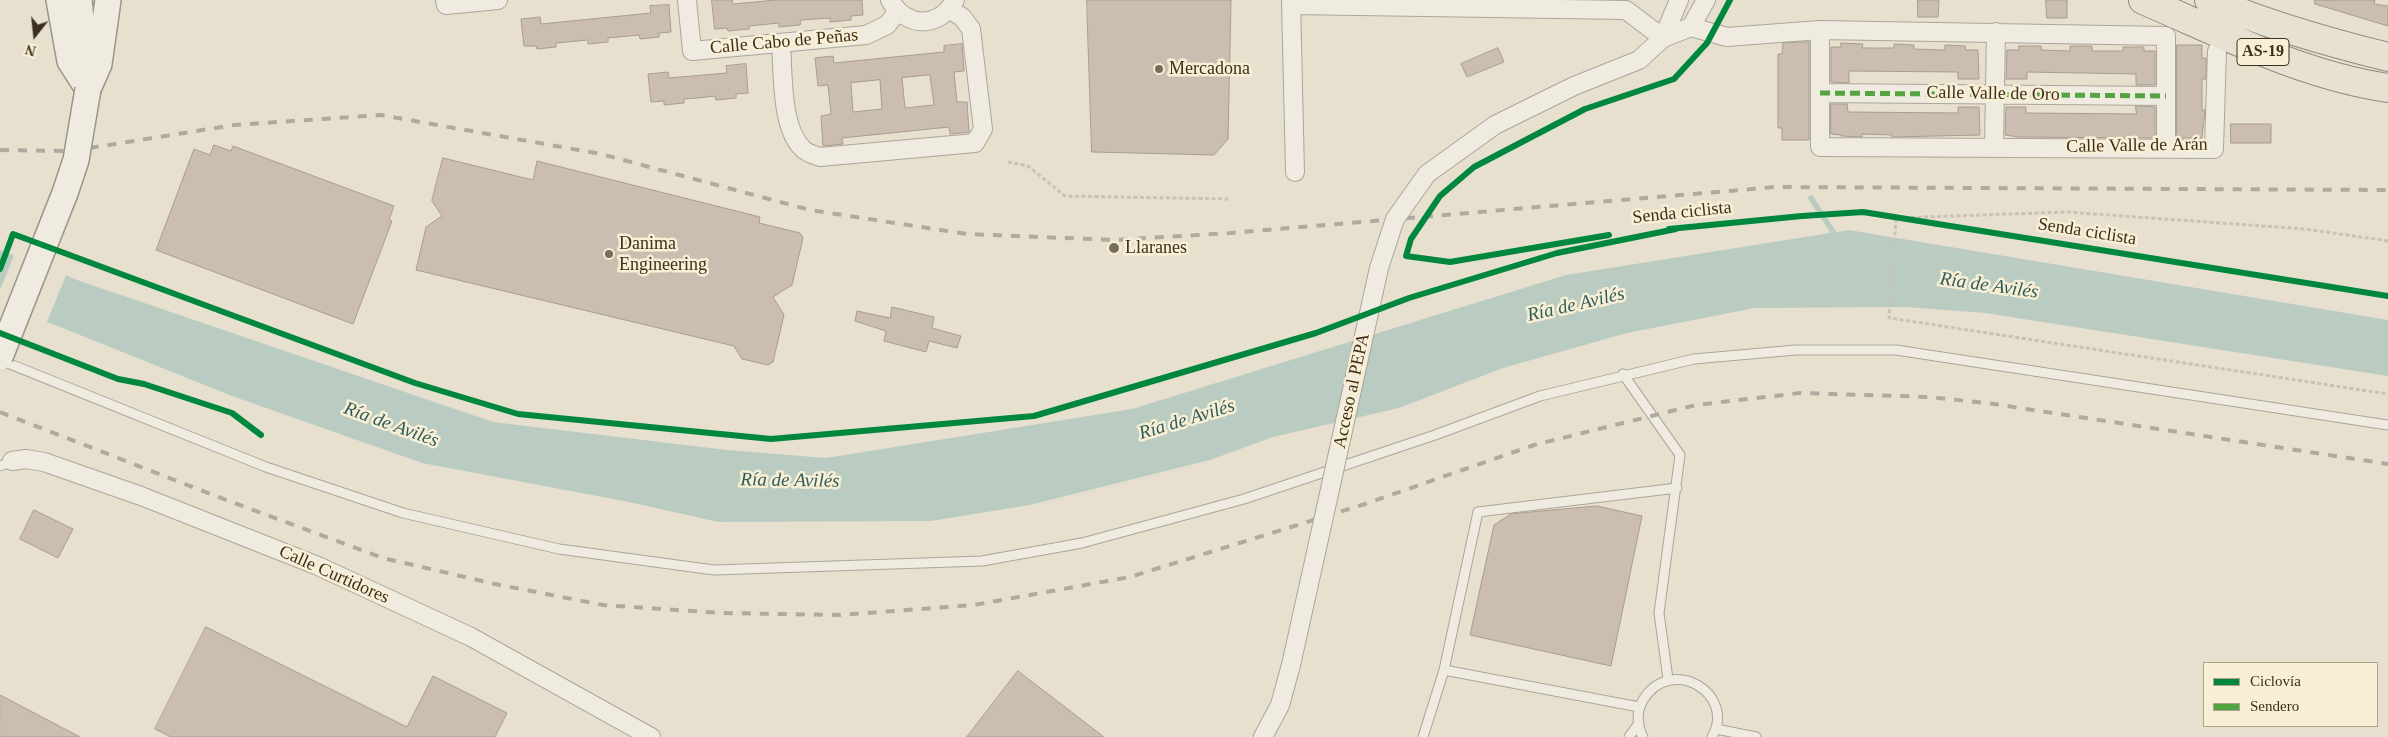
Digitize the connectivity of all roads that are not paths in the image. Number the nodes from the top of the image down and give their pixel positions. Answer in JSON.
{"nodes":[{"id":1,"x":59,"y":0,"type":"edge"},
{"id":2,"x":79,"y":0,"type":"edge"},
{"id":3,"x":108,"y":0,"type":"edge"},
{"id":4,"x":498,"y":0,"type":"edge"},
{"id":5,"x":687,"y":0,"type":"edge"},
{"id":6,"x":1678,"y":0,"type":"edge"},
{"id":7,"x":1706,"y":0,"type":"edge"},
{"id":8,"x":2143,"y":0,"type":"edge"},
{"id":9,"x":2209,"y":0,"type":"edge"},
{"id":10,"x":1291,"y":2,"type":"edge"},
{"id":11,"x":446,"y":3,"type":"edge"},
{"id":12,"x":953,"y":5,"type":"edge"},
{"id":13,"x":893,"y":6,"type":"edge"},
{"id":14,"x":1692,"y":27,"type":"junction"},
{"id":15,"x":1820,"y":30,"type":"junction"},
{"id":16,"x":1996,"y":32,"type":"junction"},
{"id":17,"x":1663,"y":38,"type":"junction"},
{"id":18,"x":780,"y":43,"type":"junction"},
{"id":19,"x":2217,"y":51,"type":"dead end"},
{"id":20,"x":2388,"y":57,"type":"edge"},
{"id":21,"x":2388,"y":88,"type":"edge"},
{"id":22,"x":88,"y":89,"type":"junction"},
{"id":23,"x":1820,"y":93,"type":"junction"},
{"id":24,"x":1995,"y":94,"type":"junction"},
{"id":25,"x":2166,"y":96,"type":"junction"},
{"id":26,"x":1994,"y":147,"type":"junction"},
{"id":27,"x":2166,"y":148,"type":"junction"},
{"id":28,"x":1294,"y":172,"type":"dead end"},
{"id":29,"x":0,"y":358,"type":"edge"},
{"id":30,"x":1623,"y":374,"type":"junction"},
{"id":31,"x":2388,"y":425,"type":"edge"},
{"id":32,"x":6,"y":463,"type":"edge"},
{"id":33,"x":1677,"y":488,"type":"junction"},
{"id":34,"x":1444,"y":670,"type":"junction"},
{"id":35,"x":1668,"y":679,"type":"junction"},
{"id":36,"x":1639,"y":707,"type":"junction"},
{"id":37,"x":1639,"y":723,"type":"junction"},
{"id":38,"x":1714,"y":733,"type":"edge"},
{"id":39,"x":651,"y":737,"type":"edge"},
{"id":40,"x":1263,"y":737,"type":"edge"},
{"id":41,"x":1423,"y":737,"type":"edge"},
{"id":42,"x":1629,"y":737,"type":"edge"},
{"id":43,"x":1644,"y":737,"type":"edge"},
{"id":44,"x":1756,"y":737,"type":"edge"}],
"edges":[{"from":1,"to":22,"type":"main road"},
{"from":2,"to":22,"type":"main road"},
{"from":3,"to":22,"type":"main road"},
{"from":4,"to":11,"type":"street"},
{"from":5,"to":18,"type":"street","name":"Calle Cabo de Peñas"},
{"from":6,"to":17,"type":"street"},
{"from":7,"to":14,"type":"street"},
{"from":8,"to":21,"type":"main road","number":"AS-19"},
{"from":9,"to":20,"type":"main road","number":"AS-19"},
{"from":10,"to":17,"type":"street"},
{"from":10,"to":28,"type":"street"},
{"from":12,"to":13,"type":"street"},
{"from":12,"to":18,"type":"street"},
{"from":13,"to":18,"type":"street","name":"Calle Cabo de Peñas"},
{"from":14,"to":15,"type":"street"},
{"from":14,"to":17,"type":"street","name":"Acceso al PEPA"},
{"from":15,"to":16,"type":"street"},
{"from":15,"to":23,"type":"street"},
{"from":16,"to":24,"type":"street"},
{"from":16,"to":25,"type":"street"},
{"from":17,"to":40,"type":"street","name":"Acceso al PEPA","bridge":true},
{"from":19,"to":27,"type":"street","name":"Calle Valle de Arán"},
{"from":22,"to":29,"type":"main road","bridge":true},
{"from":23,"to":24,"type":"street","name":"Calle Valle de Oro"},
{"from":23,"to":26,"type":"street","name":"Calle Valle de Arán"},
{"from":24,"to":25,"type":"street","name":"Calle Valle de Oro"},
{"from":24,"to":26,"type":"street"},
{"from":25,"to":27,"type":"street"},
{"from":26,"to":27,"type":"street","name":"Calle Valle de Arán"},
{"from":29,"to":30,"type":"lane"},
{"from":30,"to":31,"type":"lane"},
{"from":30,"to":33,"type":"lane"},
{"from":32,"to":39,"type":"street","name":"Calle Curtidores"},
{"from":33,"to":34,"type":"lane"},
{"from":33,"to":35,"type":"lane"},
{"from":34,"to":36,"type":"lane"},
{"from":34,"to":41,"type":"lane"},
{"from":35,"to":36,"type":"lane"},
{"from":35,"to":38,"type":"lane"},
{"from":36,"to":37,"type":"lane"},
{"from":37,"to":42,"type":"lane"},
{"from":37,"to":43,"type":"lane"},
{"from":38,"to":44,"type":"lane"}]}
